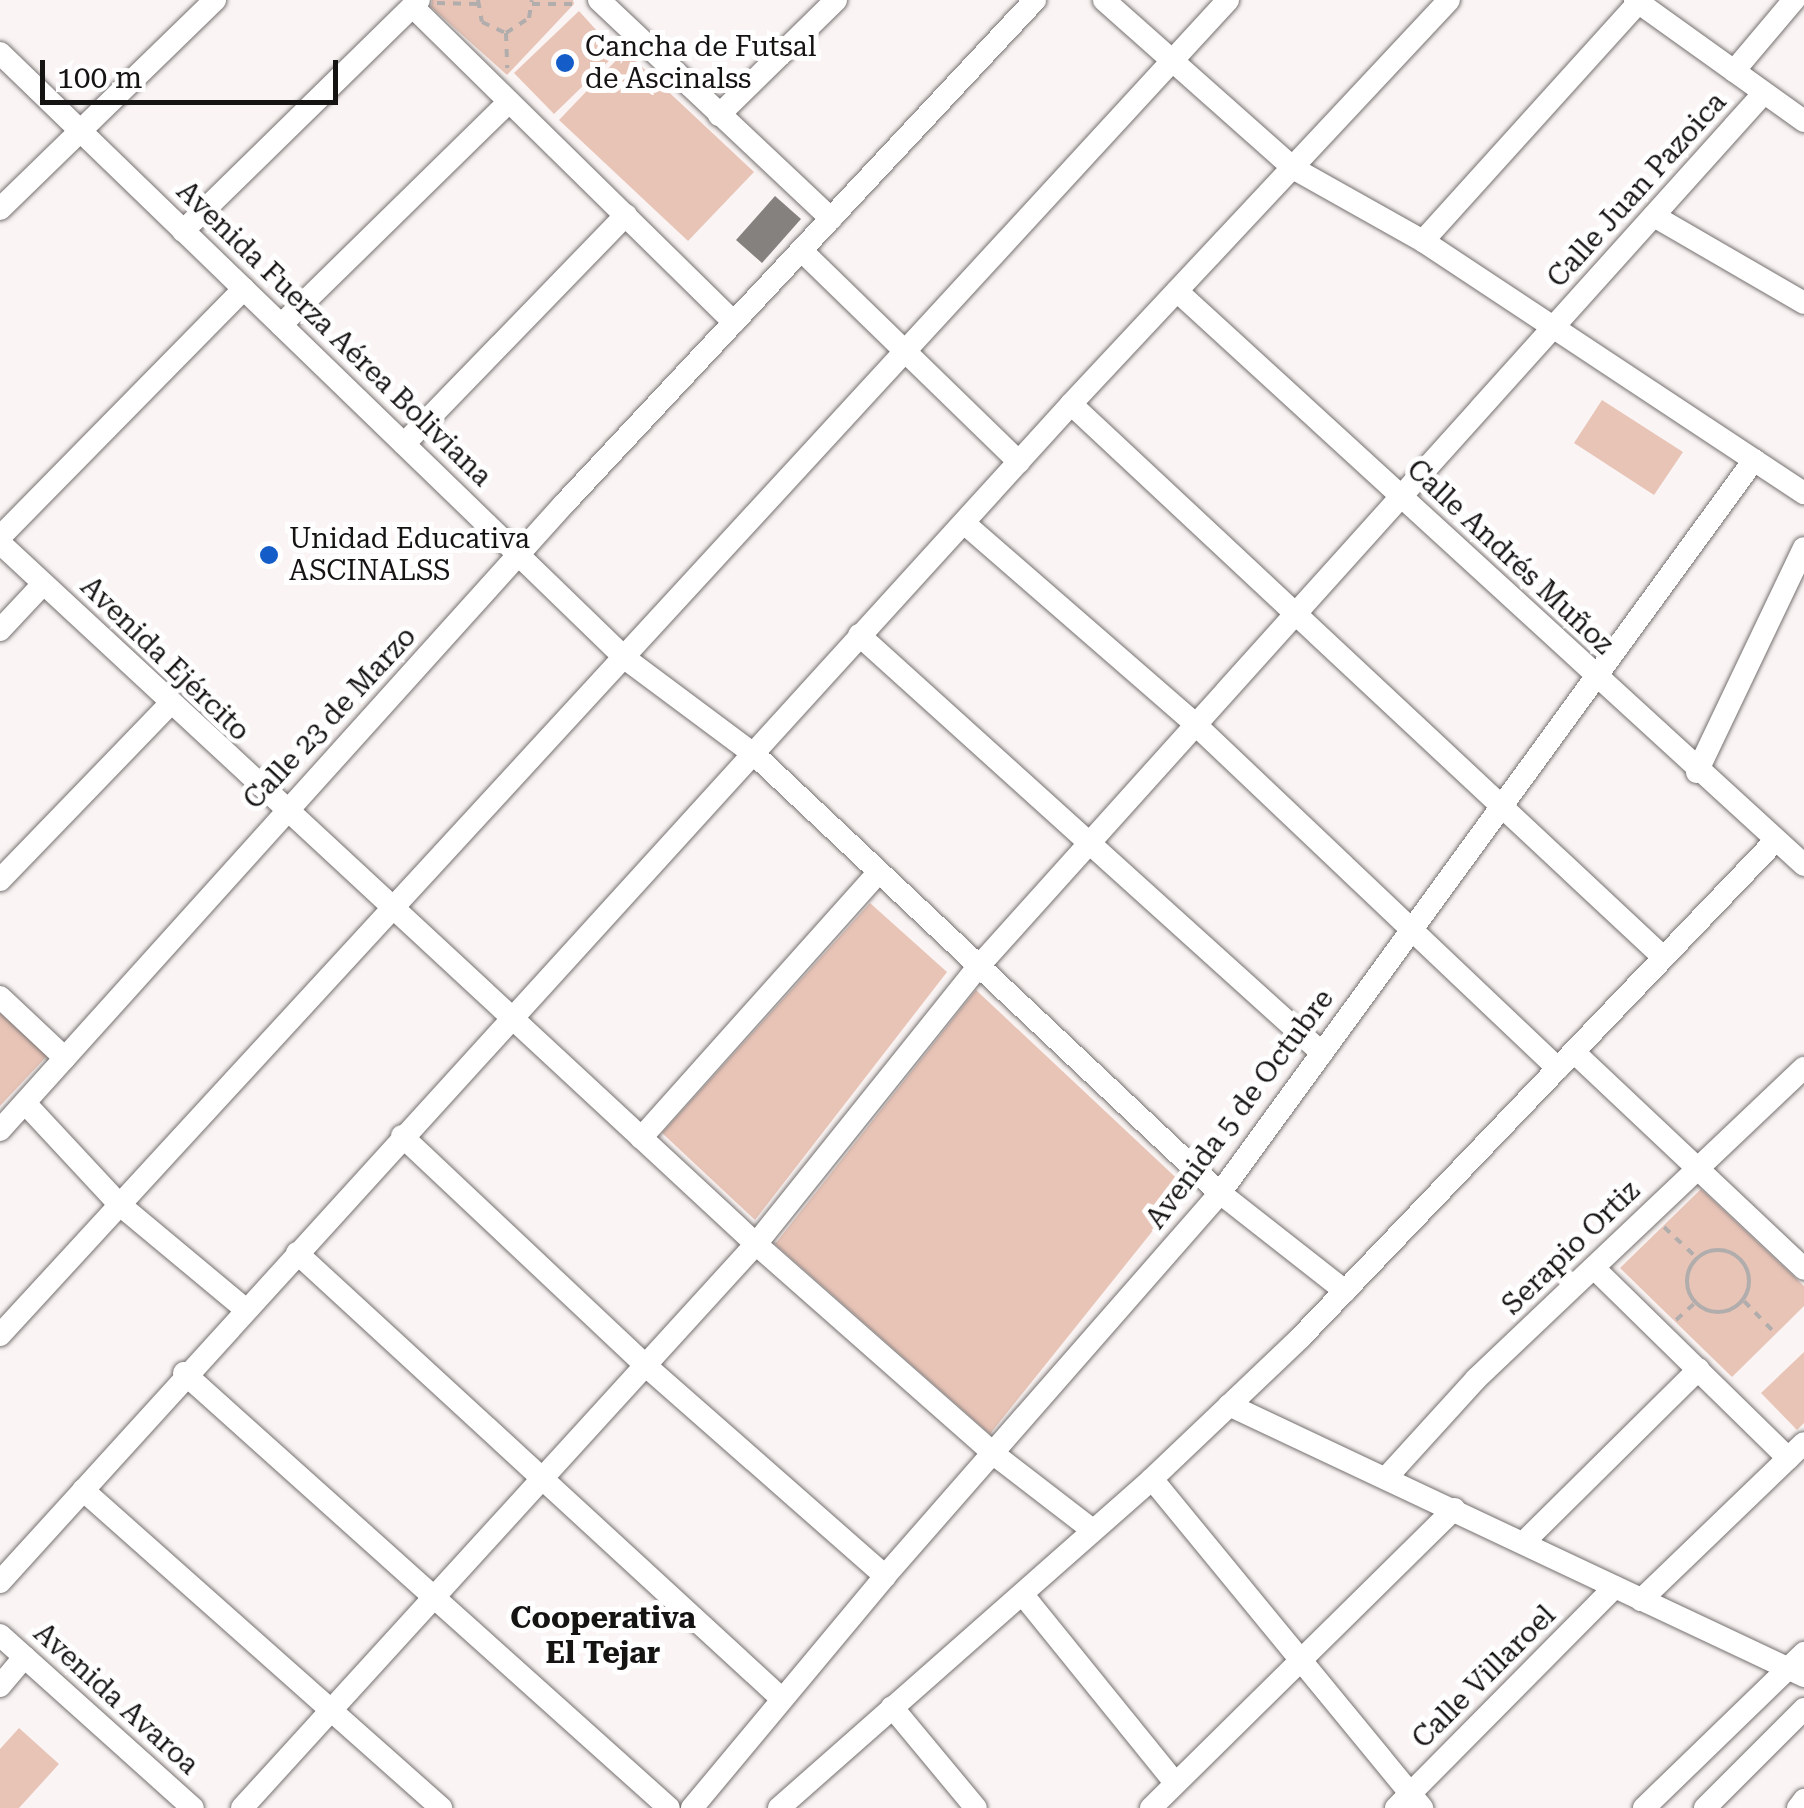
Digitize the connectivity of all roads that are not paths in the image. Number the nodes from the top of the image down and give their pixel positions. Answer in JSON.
{"nodes":[{"id":1,"x":215,"y":0,"type":"edge"},
{"id":2,"x":836,"y":0,"type":"edge"},
{"id":3,"x":1034,"y":0,"type":"edge"},
{"id":4,"x":1104,"y":0,"type":"edge"},
{"id":5,"x":1228,"y":0,"type":"edge"},
{"id":6,"x":1448,"y":0,"type":"edge"},
{"id":7,"x":1794,"y":0,"type":"edge"},
{"id":8,"x":419,"y":2,"type":"edge"},
{"id":9,"x":604,"y":2,"type":"edge"},
{"id":10,"x":1636,"y":2,"type":"edge"},
{"id":11,"x":0,"y":53,"type":"edge"},
{"id":12,"x":1170,"y":63,"type":"junction"},
{"id":13,"x":1734,"y":72,"type":"junction"},
{"id":14,"x":1763,"y":94,"type":"junction"},
{"id":15,"x":502,"y":95,"type":"junction"},
{"id":16,"x":719,"y":115,"type":"junction"},
{"id":17,"x":1804,"y":121,"type":"edge"},
{"id":18,"x":82,"y":133,"type":"junction"},
{"id":19,"x":1293,"y":168,"type":"junction"},
{"id":20,"x":0,"y":209,"type":"edge"},
{"id":21,"x":626,"y":215,"type":"junction"},
{"id":22,"x":1654,"y":216,"type":"junction"},
{"id":23,"x":831,"y":219,"type":"junction"},
{"id":24,"x":184,"y":230,"type":"junction"},
{"id":25,"x":1423,"y":241,"type":"junction"},
{"id":26,"x":801,"y":250,"type":"junction"},
{"id":27,"x":244,"y":289,"type":"junction"},
{"id":28,"x":1177,"y":292,"type":"junction"},
{"id":29,"x":1804,"y":302,"type":"edge"},
{"id":30,"x":734,"y":322,"type":"junction"},
{"id":31,"x":281,"y":325,"type":"junction"},
{"id":32,"x":1555,"y":326,"type":"junction"},
{"id":33,"x":902,"y":351,"type":"junction"},
{"id":34,"x":1071,"y":404,"type":"junction"},
{"id":35,"x":404,"y":444,"type":"junction"},
{"id":36,"x":1754,"y":460,"type":"junction"},
{"id":37,"x":1020,"y":462,"type":"junction"},
{"id":38,"x":1804,"y":494,"type":"edge"},
{"id":39,"x":1401,"y":497,"type":"junction"},
{"id":40,"x":964,"y":522,"type":"junction"},
{"id":41,"x":0,"y":540,"type":"edge"},
{"id":42,"x":1804,"y":548,"type":"edge"},
{"id":43,"x":521,"y":557,"type":"junction"},
{"id":44,"x":43,"y":584,"type":"junction"},
{"id":45,"x":1298,"y":611,"type":"junction"},
{"id":46,"x":0,"y":630,"type":"edge"},
{"id":47,"x":859,"y":636,"type":"junction"},
{"id":48,"x":626,"y":659,"type":"junction"},
{"id":49,"x":1596,"y":677,"type":"junction"},
{"id":50,"x":169,"y":705,"type":"junction"},
{"id":51,"x":1196,"y":725,"type":"junction"},
{"id":52,"x":755,"y":755,"type":"junction"},
{"id":53,"x":1697,"y":772,"type":"junction"},
{"id":54,"x":1502,"y":806,"type":"junction"},
{"id":55,"x":284,"y":811,"type":"junction"},
{"id":56,"x":1089,"y":843,"type":"junction"},
{"id":57,"x":1794,"y":850,"type":"edge"},
{"id":58,"x":878,"y":872,"type":"junction"},
{"id":59,"x":0,"y":880,"type":"edge"},
{"id":60,"x":393,"y":910,"type":"junction"},
{"id":61,"x":1410,"y":932,"type":"junction"},
{"id":62,"x":1662,"y":956,"type":"junction"},
{"id":63,"x":978,"y":967,"type":"junction"},
{"id":64,"x":0,"y":997,"type":"edge"},
{"id":65,"x":512,"y":1019,"type":"junction"},
{"id":66,"x":1322,"y":1053,"type":"junction"},
{"id":67,"x":65,"y":1058,"type":"junction"},
{"id":68,"x":1566,"y":1060,"type":"junction"},
{"id":69,"x":1804,"y":1068,"type":"edge"},
{"id":70,"x":26,"y":1104,"type":"junction"},
{"id":71,"x":0,"y":1130,"type":"edge"},
{"id":72,"x":402,"y":1136,"type":"junction"},
{"id":73,"x":641,"y":1138,"type":"junction"},
{"id":74,"x":1698,"y":1168,"type":"junction"},
{"id":75,"x":1220,"y":1194,"type":"junction"},
{"id":76,"x":119,"y":1204,"type":"junction"},
{"id":77,"x":756,"y":1244,"type":"junction"},
{"id":78,"x":297,"y":1254,"type":"junction"},
{"id":79,"x":1594,"y":1268,"type":"junction"},
{"id":80,"x":1804,"y":1268,"type":"edge"},
{"id":81,"x":1346,"y":1291,"type":"junction"},
{"id":82,"x":244,"y":1308,"type":"junction"},
{"id":83,"x":0,"y":1335,"type":"edge"},
{"id":84,"x":645,"y":1365,"type":"junction"},
{"id":85,"x":1699,"y":1369,"type":"junction"},
{"id":86,"x":184,"y":1373,"type":"junction"},
{"id":87,"x":1230,"y":1406,"type":"junction"},
{"id":88,"x":1796,"y":1451,"type":"edge"},
{"id":89,"x":995,"y":1455,"type":"junction"},
{"id":90,"x":1386,"y":1478,"type":"junction"},
{"id":91,"x":541,"y":1479,"type":"junction"},
{"id":92,"x":1152,"y":1479,"type":"junction"},
{"id":93,"x":82,"y":1490,"type":"junction"},
{"id":94,"x":1454,"y":1509,"type":"junction"},
{"id":95,"x":1091,"y":1528,"type":"junction"},
{"id":96,"x":1523,"y":1543,"type":"junction"},
{"id":97,"x":884,"y":1576,"type":"junction"},
{"id":98,"x":0,"y":1582,"type":"edge"},
{"id":99,"x":1615,"y":1588,"type":"junction"},
{"id":100,"x":436,"y":1594,"type":"junction"},
{"id":101,"x":1024,"y":1595,"type":"junction"},
{"id":102,"x":1641,"y":1600,"type":"junction"},
{"id":103,"x":0,"y":1635,"type":"edge"},
{"id":104,"x":1804,"y":1652,"type":"edge"},
{"id":105,"x":24,"y":1657,"type":"junction"},
{"id":106,"x":1300,"y":1664,"type":"junction"},
{"id":107,"x":1795,"y":1673,"type":"edge"},
{"id":108,"x":0,"y":1686,"type":"edge"},
{"id":109,"x":782,"y":1700,"type":"junction"},
{"id":110,"x":892,"y":1707,"type":"junction"},
{"id":111,"x":328,"y":1708,"type":"junction"},
{"id":112,"x":1804,"y":1709,"type":"edge"},
{"id":113,"x":1175,"y":1784,"type":"junction"},
{"id":114,"x":1804,"y":1800,"type":"edge"},
{"id":115,"x":1409,"y":1803,"type":"edge"},
{"id":116,"x":193,"y":1808,"type":"edge"},
{"id":117,"x":242,"y":1808,"type":"edge"},
{"id":118,"x":442,"y":1808,"type":"edge"},
{"id":119,"x":669,"y":1808,"type":"edge"},
{"id":120,"x":692,"y":1808,"type":"edge"},
{"id":121,"x":779,"y":1808,"type":"edge"},
{"id":122,"x":976,"y":1808,"type":"edge"},
{"id":123,"x":1151,"y":1808,"type":"edge"},
{"id":124,"x":1644,"y":1808,"type":"edge"},
{"id":125,"x":1705,"y":1808,"type":"edge"},
{"id":126,"x":1798,"y":1808,"type":"edge"}],
"edges":[{"from":1,"to":18,"type":"street"},
{"from":2,"to":16,"type":"street"},
{"from":3,"to":23,"type":"street","name":"Calle 23 de Marzo"},
{"from":4,"to":12,"type":"street"},
{"from":5,"to":12,"type":"street"},
{"from":6,"to":19,"type":"street"},
{"from":7,"to":13,"type":"street"},
{"from":8,"to":15,"type":"street"},
{"from":8,"to":24,"type":"street"},
{"from":9,"to":16,"type":"street"},
{"from":10,"to":13,"type":"street"},
{"from":10,"to":25,"type":"street"},
{"from":11,"to":18,"type":"street","name":"Avenida Fuerza Aérea Boliviana"},
{"from":12,"to":19,"type":"street"},
{"from":12,"to":33,"type":"street"},
{"from":13,"to":14,"type":"street"},
{"from":14,"to":17,"type":"street"},
{"from":14,"to":22,"type":"street","name":"Calle Juan Pazoica"},
{"from":15,"to":21,"type":"street"},
{"from":15,"to":31,"type":"street"},
{"from":16,"to":23,"type":"street"},
{"from":18,"to":20,"type":"street"},
{"from":18,"to":24,"type":"street","name":"Avenida Fuerza Aérea Boliviana"},
{"from":19,"to":25,"type":"street"},
{"from":19,"to":28,"type":"street"},
{"from":21,"to":30,"type":"street"},
{"from":21,"to":35,"type":"street"},
{"from":22,"to":29,"type":"street"},
{"from":22,"to":32,"type":"street","name":"Calle Juan Pazoica"},
{"from":23,"to":26,"type":"street","name":"Calle 23 de Marzo"},
{"from":24,"to":27,"type":"street","name":"Avenida Fuerza Aérea Boliviana"},
{"from":25,"to":32,"type":"street"},
{"from":26,"to":30,"type":"street","name":"Calle 23 de Marzo"},
{"from":26,"to":33,"type":"street"},
{"from":27,"to":31,"type":"street","name":"Avenida Fuerza Aérea Boliviana"},
{"from":27,"to":41,"type":"street"},
{"from":28,"to":34,"type":"street"},
{"from":28,"to":39,"type":"street","name":"Calle Andrés Muñoz"},
{"from":30,"to":43,"type":"street","name":"Calle 23 de Marzo"},
{"from":31,"to":35,"type":"street","name":"Avenida Fuerza Aérea Boliviana"},
{"from":32,"to":36,"type":"street"},
{"from":32,"to":39,"type":"street","name":"Calle Juan Pazoica"},
{"from":33,"to":37,"type":"street"},
{"from":33,"to":48,"type":"street"},
{"from":34,"to":37,"type":"street"},
{"from":34,"to":45,"type":"street"},
{"from":35,"to":43,"type":"street","name":"Avenida Fuerza Aérea Boliviana"},
{"from":36,"to":38,"type":"street"},
{"from":36,"to":49,"type":"street","name":"Avenida 5 de Octubre"},
{"from":37,"to":40,"type":"street"},
{"from":39,"to":45,"type":"street","name":"Calle Juan Pazoica"},
{"from":39,"to":49,"type":"street","name":"Calle Andrés Muñoz"},
{"from":40,"to":47,"type":"street"},
{"from":40,"to":51,"type":"street"},
{"from":41,"to":44,"type":"street","name":"Avenida Ejército"},
{"from":42,"to":53,"type":"street"},
{"from":43,"to":48,"type":"street","name":"Avenida Fuerza Aérea Boliviana"},
{"from":43,"to":55,"type":"street","name":"Calle 23 de Marzo"},
{"from":44,"to":46,"type":"street"},
{"from":44,"to":50,"type":"street","name":"Avenida Ejército"},
{"from":45,"to":51,"type":"street","name":"Calle Juan Pazoica"},
{"from":45,"to":54,"type":"street"},
{"from":47,"to":52,"type":"street"},
{"from":47,"to":56,"type":"street"},
{"from":48,"to":52,"type":"street","name":"Avenida Fuerza Aérea Boliviana"},
{"from":48,"to":60,"type":"street"},
{"from":49,"to":53,"type":"street","name":"Calle Andrés Muñoz"},
{"from":49,"to":54,"type":"street","name":"Avenida 5 de Octubre"},
{"from":50,"to":55,"type":"street","name":"Avenida Ejército"},
{"from":50,"to":59,"type":"street"},
{"from":51,"to":56,"type":"street","name":"Calle Juan Pazoica"},
{"from":51,"to":61,"type":"street"},
{"from":52,"to":58,"type":"street","name":"Avenida Fuerza Aérea Boliviana"},
{"from":52,"to":65,"type":"street"},
{"from":53,"to":57,"type":"street","name":"Calle Andrés Muñoz"},
{"from":54,"to":61,"type":"street","name":"Avenida 5 de Octubre"},
{"from":54,"to":62,"type":"street"},
{"from":55,"to":60,"type":"street","name":"Avenida Ejército"},
{"from":55,"to":67,"type":"street","name":"Calle 23 de Marzo"},
{"from":56,"to":63,"type":"street","name":"Calle Juan Pazoica"},
{"from":56,"to":66,"type":"street"},
{"from":57,"to":62,"type":"street"},
{"from":58,"to":63,"type":"street","name":"Avenida Fuerza Aérea Boliviana"},
{"from":58,"to":73,"type":"street"},
{"from":60,"to":65,"type":"street","name":"Avenida Ejército"},
{"from":60,"to":76,"type":"street"},
{"from":61,"to":66,"type":"street","name":"Avenida 5 de Octubre"},
{"from":61,"to":68,"type":"street"},
{"from":62,"to":68,"type":"street"},
{"from":63,"to":75,"type":"street","name":"Avenida Fuerza Aérea Boliviana"},
{"from":63,"to":77,"type":"street","name":"Calle Juan Pazoica"},
{"from":64,"to":67,"type":"street"},
{"from":65,"to":72,"type":"street"},
{"from":65,"to":73,"type":"street","name":"Avenida Ejército"},
{"from":66,"to":75,"type":"street","name":"Avenida 5 de Octubre"},
{"from":67,"to":70,"type":"street","name":"Calle 23 de Marzo"},
{"from":68,"to":74,"type":"street"},
{"from":68,"to":81,"type":"street"},
{"from":69,"to":74,"type":"street","name":"Serapio Ortiz"},
{"from":70,"to":71,"type":"street","name":"Calle 23 de Marzo"},
{"from":70,"to":76,"type":"street"},
{"from":72,"to":78,"type":"street"},
{"from":72,"to":84,"type":"street"},
{"from":73,"to":77,"type":"street","name":"Avenida Ejército"},
{"from":74,"to":79,"type":"street","name":"Serapio Ortiz"},
{"from":74,"to":80,"type":"street"},
{"from":75,"to":81,"type":"street","name":"Avenida Fuerza Aérea Boliviana"},
{"from":75,"to":89,"type":"street","name":"Avenida 5 de Octubre"},
{"from":76,"to":82,"type":"street"},
{"from":76,"to":83,"type":"street"},
{"from":77,"to":84,"type":"street","name":"Calle Juan Pazoica"},
{"from":77,"to":89,"type":"street","name":"Avenida Ejército"},
{"from":78,"to":82,"type":"street"},
{"from":78,"to":91,"type":"street"},
{"from":79,"to":85,"type":"street"},
{"from":79,"to":90,"type":"street","name":"Serapio Ortiz"},
{"from":81,"to":87,"type":"street"},
{"from":82,"to":86,"type":"street"},
{"from":84,"to":91,"type":"street","name":"Calle Juan Pazoica"},
{"from":84,"to":97,"type":"street"},
{"from":85,"to":88,"type":"street"},
{"from":85,"to":96,"type":"street"},
{"from":86,"to":93,"type":"street"},
{"from":86,"to":100,"type":"street"},
{"from":87,"to":90,"type":"street"},
{"from":87,"to":92,"type":"street"},
{"from":88,"to":102,"type":"street"},
{"from":89,"to":95,"type":"street","name":"Avenida Ejército"},
{"from":89,"to":97,"type":"street","name":"Avenida 5 de Octubre"},
{"from":90,"to":94,"type":"street"},
{"from":91,"to":100,"type":"street","name":"Calle Juan Pazoica"},
{"from":91,"to":109,"type":"street"},
{"from":92,"to":95,"type":"street"},
{"from":92,"to":106,"type":"street"},
{"from":93,"to":98,"type":"street"},
{"from":93,"to":111,"type":"street"},
{"from":94,"to":96,"type":"street"},
{"from":94,"to":106,"type":"street"},
{"from":95,"to":101,"type":"street"},
{"from":96,"to":99,"type":"street"},
{"from":97,"to":109,"type":"street","name":"Avenida 5 de Octubre"},
{"from":99,"to":102,"type":"street"},
{"from":99,"to":115,"type":"street","name":"Calle Villaroel"},
{"from":100,"to":111,"type":"street","name":"Calle Juan Pazoica"},
{"from":100,"to":119,"type":"street"},
{"from":101,"to":110,"type":"street"},
{"from":101,"to":113,"type":"street"},
{"from":102,"to":107,"type":"street"},
{"from":103,"to":105,"type":"street","name":"Avenida Avaroa"},
{"from":104,"to":107,"type":"street"},
{"from":105,"to":108,"type":"street"},
{"from":105,"to":116,"type":"street","name":"Avenida Avaroa"},
{"from":106,"to":113,"type":"street"},
{"from":106,"to":115,"type":"street"},
{"from":107,"to":124,"type":"street"},
{"from":109,"to":120,"type":"street","name":"Avenida 5 de Octubre"},
{"from":110,"to":121,"type":"street"},
{"from":110,"to":122,"type":"street"},
{"from":111,"to":117,"type":"street","name":"Calle Juan Pazoica"},
{"from":111,"to":118,"type":"street"},
{"from":112,"to":125,"type":"street"},
{"from":113,"to":123,"type":"street"},
{"from":114,"to":126,"type":"street"}]}
